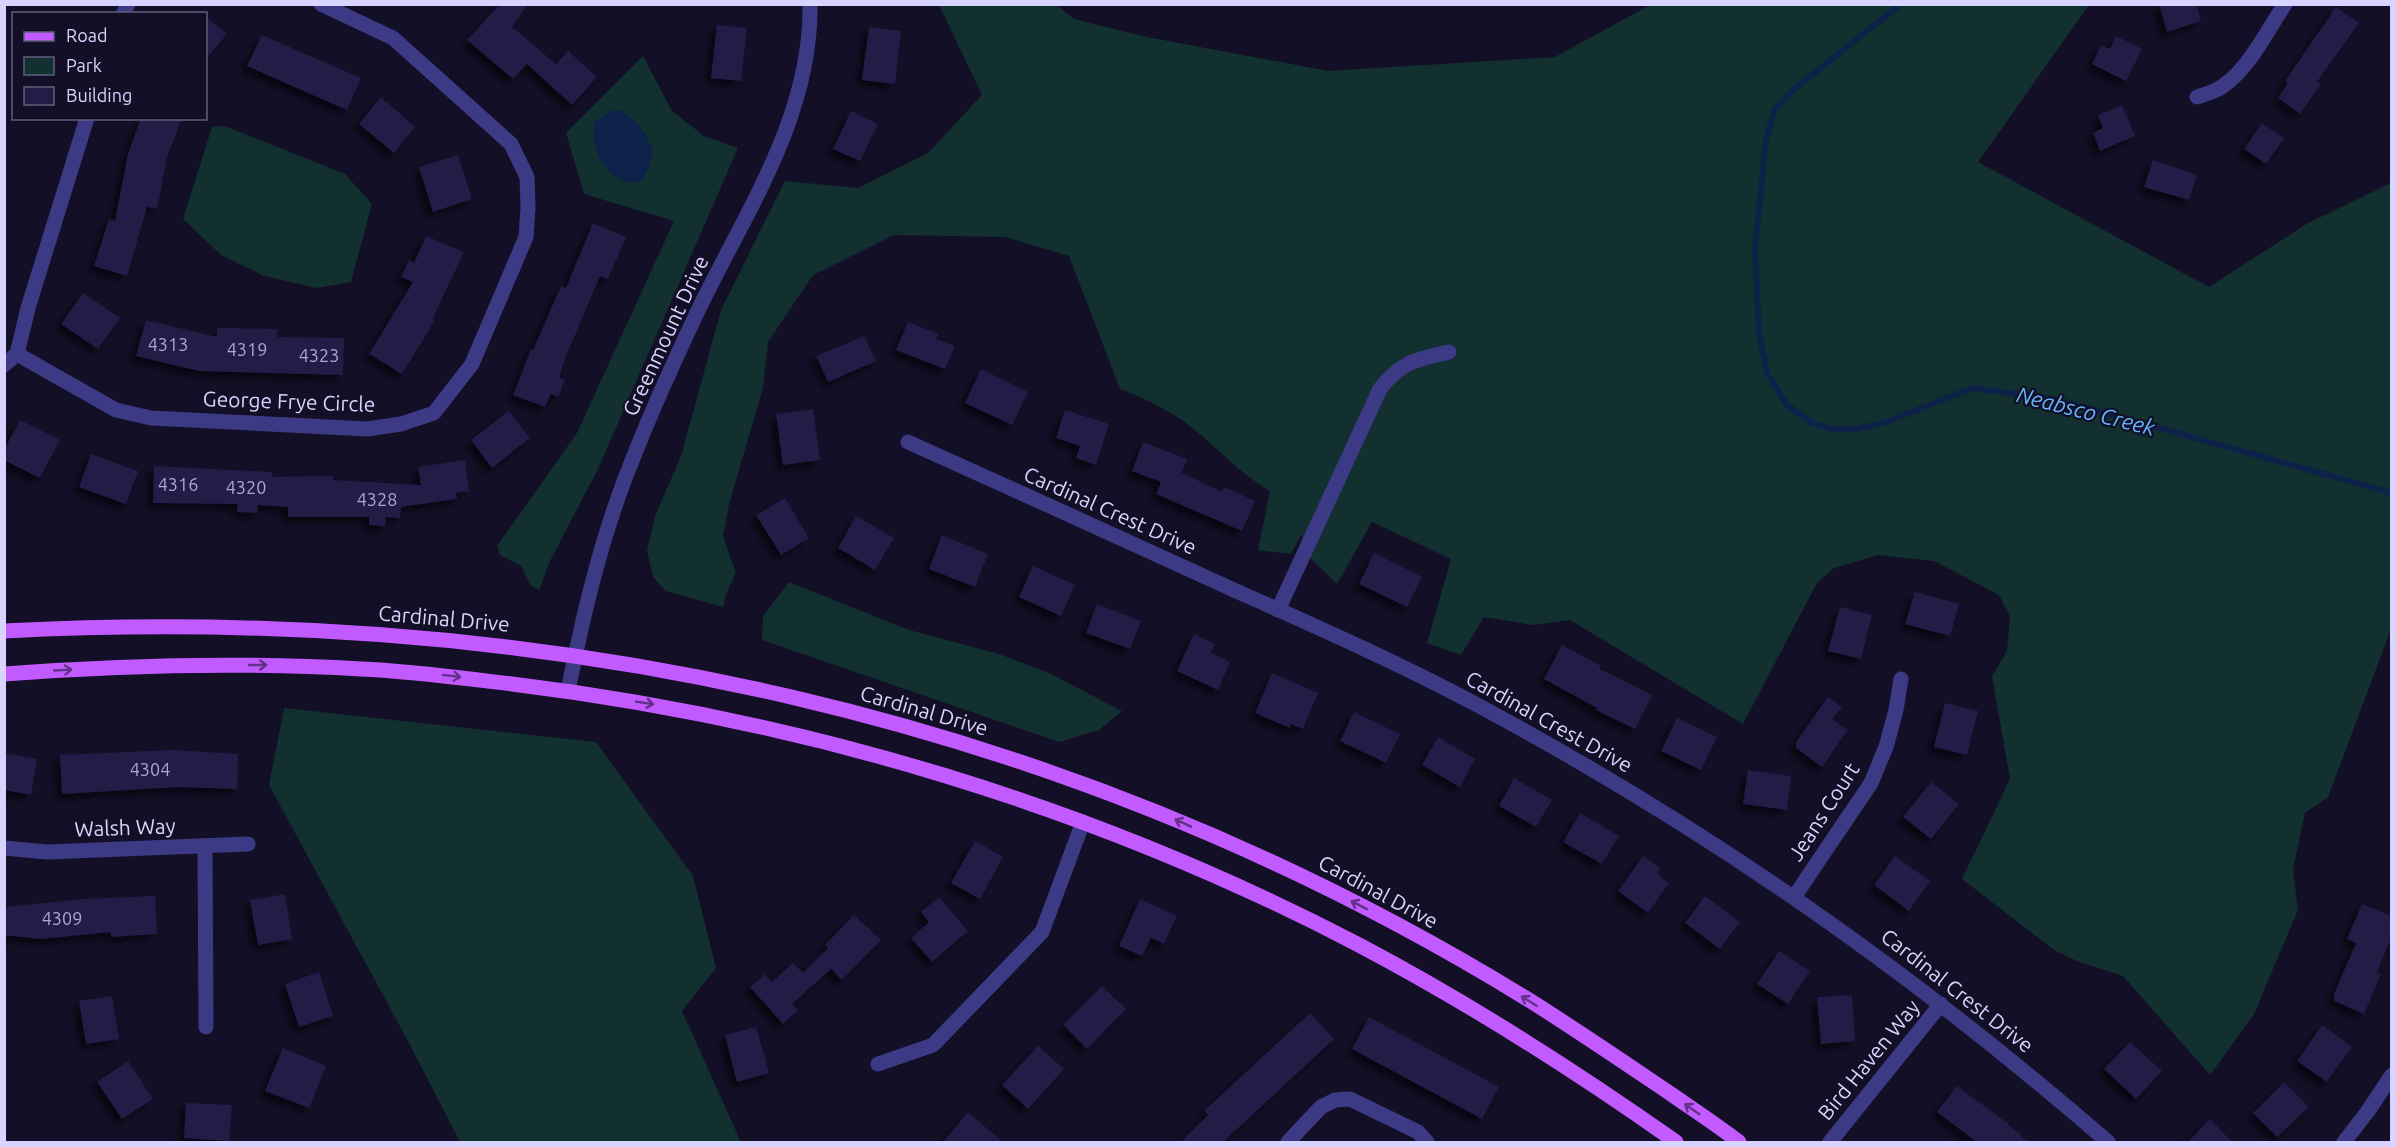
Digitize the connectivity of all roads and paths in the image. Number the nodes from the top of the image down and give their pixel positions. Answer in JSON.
{"nodes":[{"id":1,"x":321,"y":4,"type":"edge"},
{"id":2,"x":810,"y":4,"type":"edge"},
{"id":3,"x":2285,"y":4,"type":"edge"},
{"id":4,"x":352,"y":11,"type":"edge"},
{"id":5,"x":2197,"y":97,"type":"dead end"},
{"id":6,"x":86,"y":120,"type":"edge"},
{"id":7,"x":1449,"y":352,"type":"dead end"},
{"id":8,"x":17,"y":354,"type":"junction"},
{"id":9,"x":4,"y":365,"type":"edge"},
{"id":10,"x":908,"y":442,"type":"dead end"},
{"id":11,"x":1278,"y":610,"type":"junction"},
{"id":12,"x":4,"y":631,"type":"edge"},
{"id":13,"x":575,"y":655,"type":"junction"},
{"id":14,"x":4,"y":674,"type":"edge"},
{"id":15,"x":1901,"y":679,"type":"dead end"},
{"id":16,"x":568,"y":691,"type":"junction"},
{"id":17,"x":1083,"y":822,"type":"junction"},
{"id":18,"x":248,"y":844,"type":"dead end"},
{"id":19,"x":205,"y":846,"type":"junction"},
{"id":20,"x":4,"y":848,"type":"edge"},
{"id":21,"x":1794,"y":897,"type":"junction"},
{"id":22,"x":1941,"y":1004,"type":"junction"},
{"id":23,"x":206,"y":1027,"type":"dead end"},
{"id":24,"x":878,"y":1064,"type":"dead end"},
{"id":25,"x":2391,"y":1075,"type":"edge"},
{"id":26,"x":1288,"y":1143,"type":"edge"},
{"id":27,"x":1427,"y":1143,"type":"edge"},
{"id":28,"x":1676,"y":1143,"type":"edge"},
{"id":29,"x":1739,"y":1143,"type":"edge"},
{"id":30,"x":1830,"y":1143,"type":"edge"},
{"id":31,"x":2108,"y":1143,"type":"edge"},
{"id":32,"x":2344,"y":1143,"type":"edge"}],
"edges":[{"from":1,"to":4,"type":"street","name":"George Frye Circle"},
{"from":2,"to":13,"type":"street","name":"Greenmount Drive"},
{"from":3,"to":5,"type":"street"},
{"from":4,"to":8,"type":"street","name":"George Frye Circle"},
{"from":6,"to":8,"type":"street"},
{"from":7,"to":11,"type":"street"},
{"from":8,"to":9,"type":"street"},
{"from":10,"to":11,"type":"street","name":"Cardinal Crest Drive"},
{"from":11,"to":21,"type":"street","name":"Cardinal Crest Drive"},
{"from":12,"to":13,"type":"main road","name":"Cardinal Drive"},
{"from":13,"to":16,"type":"street","name":"Greenmount Drive"},
{"from":29,"to":13,"type":"main road","name":"Cardinal Drive","one_way":true},
{"from":14,"to":16,"type":"main road","one_way":true},
{"from":15,"to":21,"type":"street","name":"Jeans Court"},
{"from":16,"to":17,"type":"main road","one_way":true},
{"from":17,"to":24,"type":"street"},
{"from":17,"to":28,"type":"main road"},
{"from":18,"to":19,"type":"street","name":"Walsh Way"},
{"from":19,"to":20,"type":"street","name":"Walsh Way"},
{"from":19,"to":23,"type":"street"},
{"from":21,"to":22,"type":"street","name":"Cardinal Crest Drive"},
{"from":22,"to":30,"type":"street","name":"Bird Haven Way"},
{"from":22,"to":31,"type":"street","name":"Cardinal Crest Drive"},
{"from":25,"to":32,"type":"street"},
{"from":26,"to":27,"type":"street"}]}
